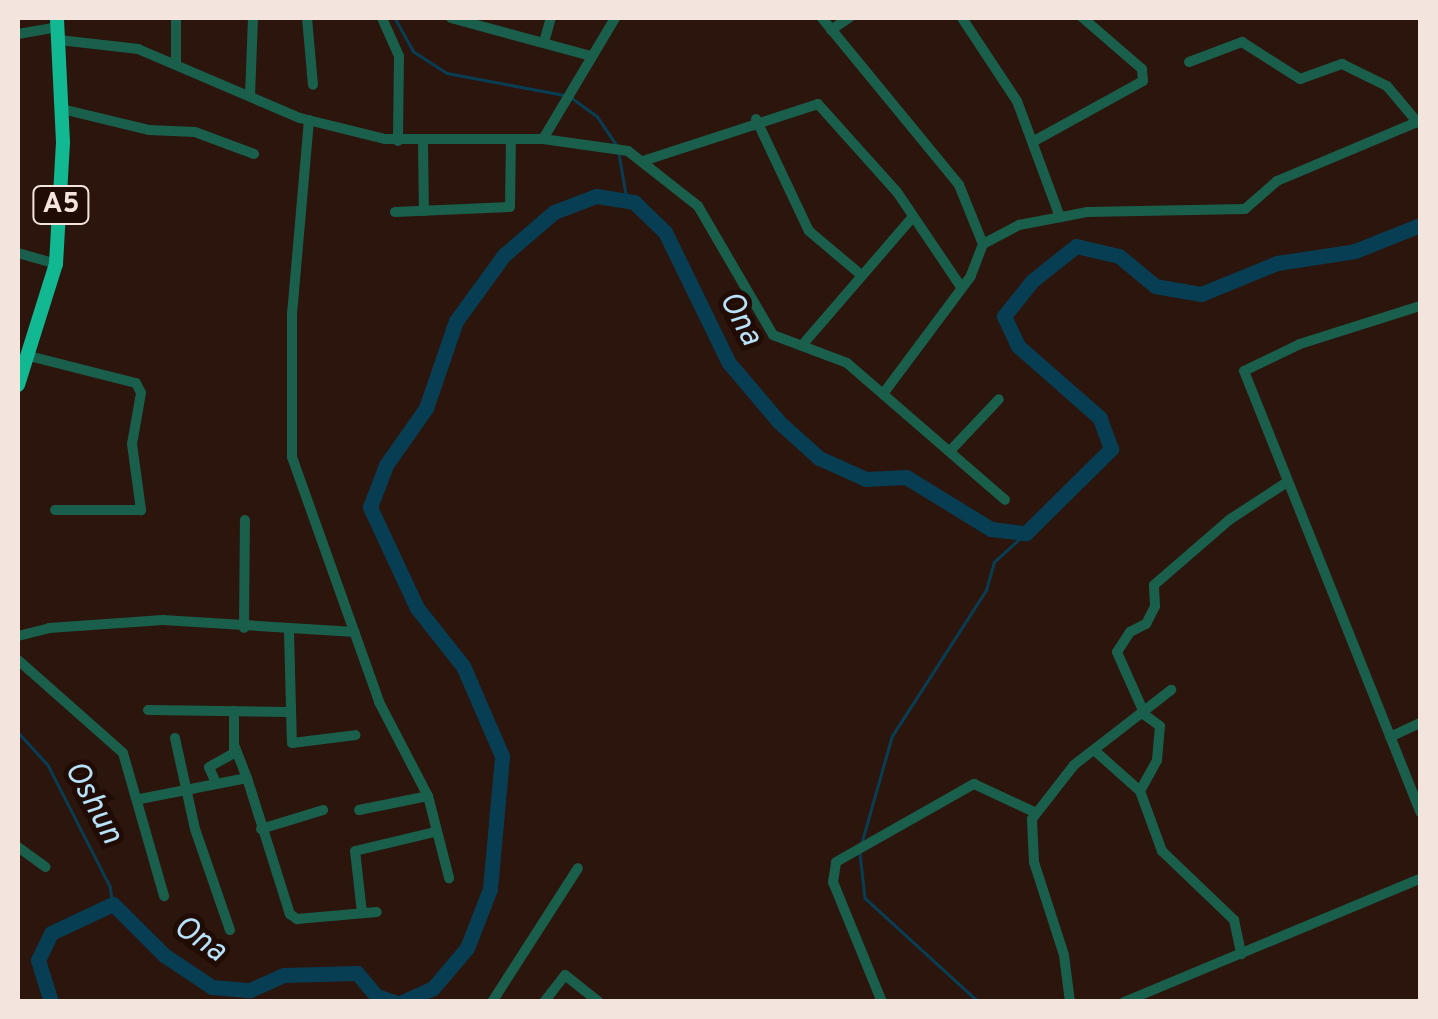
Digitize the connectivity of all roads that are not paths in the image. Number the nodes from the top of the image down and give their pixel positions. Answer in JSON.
{"nodes":[{"id":1,"x":176,"y":18,"type":"edge"},
{"id":2,"x":252,"y":18,"type":"edge"},
{"id":3,"x":307,"y":18,"type":"edge"},
{"id":4,"x":382,"y":18,"type":"edge"},
{"id":5,"x":451,"y":18,"type":"edge"},
{"id":6,"x":551,"y":18,"type":"edge"},
{"id":7,"x":615,"y":18,"type":"edge"},
{"id":8,"x":822,"y":18,"type":"edge"},
{"id":9,"x":849,"y":18,"type":"edge"},
{"id":10,"x":962,"y":18,"type":"edge"},
{"id":11,"x":1083,"y":18,"type":"edge"},
{"id":12,"x":58,"y":28,"type":"edge"},
{"id":13,"x":831,"y":30,"type":"junction"},
{"id":14,"x":18,"y":34,"type":"edge"},
{"id":15,"x":544,"y":42,"type":"junction"},
{"id":16,"x":591,"y":56,"type":"junction"},
{"id":17,"x":176,"y":62,"type":"junction"},
{"id":18,"x":1189,"y":62,"type":"dead end"},
{"id":19,"x":313,"y":84,"type":"dead end"},
{"id":20,"x":250,"y":96,"type":"junction"},
{"id":21,"x":62,"y":109,"type":"junction"},
{"id":22,"x":756,"y":119,"type":"junction"},
{"id":23,"x":309,"y":120,"type":"junction"},
{"id":24,"x":1419,"y":122,"type":"edge"},
{"id":25,"x":511,"y":139,"type":"junction"},
{"id":26,"x":544,"y":139,"type":"junction"},
{"id":27,"x":1036,"y":140,"type":"junction"},
{"id":28,"x":398,"y":141,"type":"junction"},
{"id":29,"x":423,"y":143,"type":"junction"},
{"id":30,"x":254,"y":154,"type":"dead end"},
{"id":31,"x":646,"y":160,"type":"junction"},
{"id":32,"x":424,"y":211,"type":"junction"},
{"id":33,"x":395,"y":212,"type":"dead end"},
{"id":34,"x":1060,"y":216,"type":"junction"},
{"id":35,"x":912,"y":218,"type":"junction"},
{"id":36,"x":983,"y":244,"type":"junction"},
{"id":37,"x":18,"y":253,"type":"edge"},
{"id":38,"x":56,"y":264,"type":"junction"},
{"id":39,"x":860,"y":274,"type":"junction"},
{"id":40,"x":962,"y":287,"type":"junction"},
{"id":41,"x":1420,"y":306,"type":"edge"},
{"id":42,"x":18,"y":341,"type":"edge"},
{"id":43,"x":804,"y":343,"type":"junction"},
{"id":44,"x":31,"y":350,"type":"junction"},
{"id":45,"x":18,"y":385,"type":"edge"},
{"id":46,"x":884,"y":394,"type":"junction"},
{"id":47,"x":999,"y":399,"type":"dead end"},
{"id":48,"x":950,"y":451,"type":"junction"},
{"id":49,"x":1287,"y":482,"type":"junction"},
{"id":50,"x":1006,"y":500,"type":"dead end"},
{"id":51,"x":55,"y":510,"type":"dead end"},
{"id":52,"x":245,"y":520,"type":"dead end"},
{"id":53,"x":244,"y":628,"type":"junction"},
{"id":54,"x":288,"y":632,"type":"junction"},
{"id":55,"x":355,"y":632,"type":"junction"},
{"id":56,"x":18,"y":636,"type":"edge"},
{"id":57,"x":18,"y":660,"type":"edge"},
{"id":58,"x":1171,"y":690,"type":"dead end"},
{"id":59,"x":148,"y":710,"type":"dead end"},
{"id":60,"x":234,"y":710,"type":"junction"},
{"id":61,"x":288,"y":712,"type":"junction"},
{"id":62,"x":1145,"y":715,"type":"junction"},
{"id":63,"x":1420,"y":723,"type":"edge"},
{"id":64,"x":356,"y":736,"type":"dead end"},
{"id":65,"x":1390,"y":737,"type":"junction"},
{"id":66,"x":175,"y":738,"type":"dead end"},
{"id":67,"x":236,"y":747,"type":"junction"},
{"id":68,"x":1094,"y":750,"type":"junction"},
{"id":69,"x":246,"y":778,"type":"junction"},
{"id":70,"x":216,"y":783,"type":"junction"},
{"id":71,"x":184,"y":788,"type":"junction"},
{"id":72,"x":1140,"y":792,"type":"junction"},
{"id":73,"x":428,"y":796,"type":"junction"},
{"id":74,"x":140,"y":799,"type":"junction"},
{"id":75,"x":323,"y":810,"type":"dead end"},
{"id":76,"x":360,"y":810,"type":"dead end"},
{"id":77,"x":1034,"y":812,"type":"junction"},
{"id":78,"x":1420,"y":812,"type":"edge"},
{"id":79,"x":260,"y":828,"type":"junction"},
{"id":80,"x":434,"y":832,"type":"junction"},
{"id":81,"x":18,"y":847,"type":"edge"},
{"id":82,"x":46,"y":867,"type":"dead end"},
{"id":83,"x":578,"y":868,"type":"dead end"},
{"id":84,"x":449,"y":878,"type":"dead end"},
{"id":85,"x":1420,"y":879,"type":"edge"},
{"id":86,"x":164,"y":896,"type":"dead end"},
{"id":87,"x":377,"y":912,"type":"dead end"},
{"id":88,"x":362,"y":913,"type":"junction"},
{"id":89,"x":230,"y":930,"type":"dead end"},
{"id":90,"x":1241,"y":954,"type":"junction"},
{"id":91,"x":492,"y":1002,"type":"edge"},
{"id":92,"x":544,"y":1002,"type":"edge"},
{"id":93,"x":598,"y":1002,"type":"edge"},
{"id":94,"x":882,"y":1002,"type":"edge"},
{"id":95,"x":1070,"y":1002,"type":"edge"},
{"id":96,"x":1124,"y":1002,"type":"edge"}],
"edges":[{"from":1,"to":17,"type":"street"},
{"from":2,"to":20,"type":"street"},
{"from":3,"to":19,"type":"street"},
{"from":4,"to":28,"type":"street"},
{"from":5,"to":15,"type":"street"},
{"from":6,"to":15,"type":"street"},
{"from":7,"to":16,"type":"street"},
{"from":8,"to":13,"type":"street"},
{"from":9,"to":13,"type":"street"},
{"from":10,"to":27,"type":"street"},
{"from":11,"to":27,"type":"street"},
{"from":12,"to":14,"type":"street"},
{"from":12,"to":17,"type":"street"},
{"from":12,"to":21,"type":"highway","number":"A5"},
{"from":13,"to":36,"type":"street"},
{"from":15,"to":16,"type":"street"},
{"from":16,"to":26,"type":"street"},
{"from":17,"to":20,"type":"street"},
{"from":18,"to":24,"type":"street"},
{"from":20,"to":23,"type":"street"},
{"from":21,"to":30,"type":"street"},
{"from":21,"to":38,"type":"highway","number":"A5"},
{"from":22,"to":31,"type":"street"},
{"from":22,"to":35,"type":"street"},
{"from":22,"to":39,"type":"street"},
{"from":23,"to":28,"type":"street"},
{"from":23,"to":55,"type":"street"},
{"from":24,"to":34,"type":"street"},
{"from":25,"to":26,"type":"street"},
{"from":25,"to":29,"type":"street"},
{"from":25,"to":32,"type":"street"},
{"from":26,"to":31,"type":"street"},
{"from":27,"to":34,"type":"street"},
{"from":28,"to":29,"type":"street"},
{"from":29,"to":32,"type":"street"},
{"from":31,"to":43,"type":"street"},
{"from":32,"to":33,"type":"street"},
{"from":34,"to":36,"type":"street"},
{"from":35,"to":39,"type":"street"},
{"from":35,"to":40,"type":"street"},
{"from":36,"to":40,"type":"street"},
{"from":37,"to":38,"type":"street"},
{"from":38,"to":44,"type":"highway","number":"A5"},
{"from":39,"to":43,"type":"street"},
{"from":40,"to":46,"type":"street"},
{"from":41,"to":49,"type":"street"},
{"from":42,"to":44,"type":"street"},
{"from":43,"to":46,"type":"street"},
{"from":44,"to":45,"type":"highway","number":"A5"},
{"from":44,"to":51,"type":"street"},
{"from":46,"to":48,"type":"street"},
{"from":47,"to":48,"type":"street"},
{"from":48,"to":50,"type":"street"},
{"from":49,"to":62,"type":"street"},
{"from":49,"to":65,"type":"street"},
{"from":52,"to":53,"type":"street"},
{"from":53,"to":54,"type":"street"},
{"from":53,"to":56,"type":"street"},
{"from":54,"to":55,"type":"street"},
{"from":54,"to":61,"type":"street"},
{"from":55,"to":73,"type":"street"},
{"from":57,"to":74,"type":"street"},
{"from":58,"to":62,"type":"street"},
{"from":59,"to":60,"type":"street"},
{"from":60,"to":61,"type":"street"},
{"from":60,"to":67,"type":"street"},
{"from":61,"to":64,"type":"street"},
{"from":62,"to":68,"type":"street"},
{"from":62,"to":72,"type":"street"},
{"from":63,"to":65,"type":"street"},
{"from":65,"to":78,"type":"street"},
{"from":66,"to":71,"type":"street"},
{"from":67,"to":69,"type":"street"},
{"from":67,"to":70,"type":"street"},
{"from":68,"to":72,"type":"street"},
{"from":68,"to":77,"type":"street"},
{"from":69,"to":70,"type":"street"},
{"from":69,"to":79,"type":"street"},
{"from":70,"to":71,"type":"street"},
{"from":71,"to":74,"type":"street"},
{"from":71,"to":89,"type":"street"},
{"from":72,"to":90,"type":"street"},
{"from":73,"to":76,"type":"street"},
{"from":73,"to":80,"type":"street"},
{"from":74,"to":86,"type":"street"},
{"from":75,"to":79,"type":"street"},
{"from":77,"to":94,"type":"street"},
{"from":77,"to":95,"type":"street"},
{"from":79,"to":88,"type":"street"},
{"from":80,"to":84,"type":"street"},
{"from":80,"to":88,"type":"street"},
{"from":81,"to":82,"type":"street"},
{"from":83,"to":91,"type":"street"},
{"from":85,"to":90,"type":"street"},
{"from":87,"to":88,"type":"street"},
{"from":90,"to":96,"type":"street"},
{"from":92,"to":93,"type":"street"}]}
